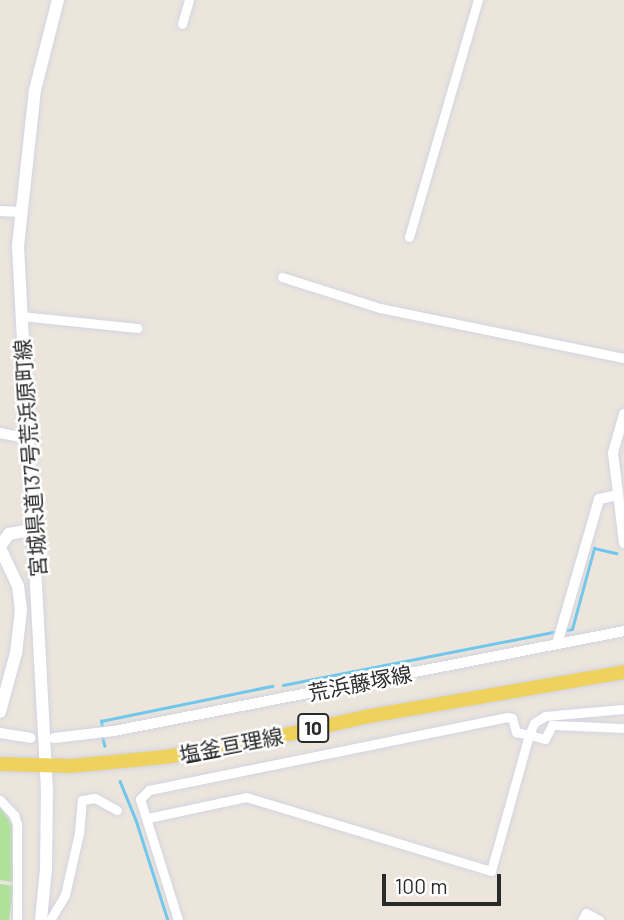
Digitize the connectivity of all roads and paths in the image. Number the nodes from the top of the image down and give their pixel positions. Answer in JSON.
{"nodes":[{"id":1,"x":58,"y":0,"type":"edge"},
{"id":2,"x":189,"y":0,"type":"edge"},
{"id":3,"x":478,"y":0,"type":"edge"},
{"id":4,"x":182,"y":24,"type":"dead end"},
{"id":5,"x":10,"y":212,"type":"edge"},
{"id":6,"x":409,"y":237,"type":"dead end"},
{"id":7,"x":282,"y":277,"type":"dead end"},
{"id":8,"x":22,"y":316,"type":"junction"},
{"id":9,"x":137,"y":328,"type":"dead end"},
{"id":10,"x":624,"y":358,"type":"edge"},
{"id":11,"x":624,"y":414,"type":"edge"},
{"id":12,"x":0,"y":433,"type":"edge"},
{"id":13,"x":30,"y":439,"type":"junction"},
{"id":14,"x":618,"y":495,"type":"junction"},
{"id":15,"x":35,"y":529,"type":"junction"},
{"id":16,"x":624,"y":543,"type":"edge"},
{"id":17,"x":0,"y":547,"type":"edge"},
{"id":18,"x":624,"y":631,"type":"edge"},
{"id":19,"x":557,"y":644,"type":"junction"},
{"id":20,"x":624,"y":672,"type":"edge"},
{"id":21,"x":624,"y":709,"type":"edge"},
{"id":22,"x":0,"y":712,"type":"edge"},
{"id":23,"x":624,"y":728,"type":"edge"},
{"id":24,"x":0,"y":733,"type":"edge"},
{"id":25,"x":529,"y":735,"type":"junction"},
{"id":26,"x":31,"y":738,"type":"dead end"},
{"id":27,"x":54,"y":738,"type":"dead end"},
{"id":28,"x":0,"y":764,"type":"edge"},
{"id":29,"x":46,"y":767,"type":"junction"},
{"id":30,"x":0,"y":800,"type":"edge"},
{"id":31,"x":117,"y":810,"type":"dead end"},
{"id":32,"x":148,"y":818,"type":"junction"},
{"id":33,"x":17,"y":920,"type":"edge"},
{"id":34,"x":41,"y":920,"type":"edge"},
{"id":35,"x":50,"y":920,"type":"edge"},
{"id":36,"x":178,"y":920,"type":"edge"},
{"id":37,"x":582,"y":920,"type":"edge"},
{"id":38,"x":599,"y":920,"type":"edge"}],
"edges":[{"from":1,"to":5,"type":"main road","name":"宮城県道137号荒浜原町線"},
{"from":2,"to":4,"type":"street"},
{"from":3,"to":6,"type":"street"},
{"from":5,"to":8,"type":"main road","name":"宮城県道137号荒浜原町線"},
{"from":7,"to":10,"type":"street"},
{"from":8,"to":9,"type":"street"},
{"from":8,"to":13,"type":"main road","name":"宮城県道137号荒浜原町線"},
{"from":11,"to":14,"type":"street"},
{"from":12,"to":13,"type":"street"},
{"from":13,"to":15,"type":"main road","name":"宮城県道137号荒浜原町線"},
{"from":14,"to":16,"type":"street"},
{"from":14,"to":19,"type":"street"},
{"from":15,"to":17,"type":"main road"},
{"from":15,"to":29,"type":"main road","name":"宮城県道137号荒浜原町線"},
{"from":17,"to":22,"type":"main road"},
{"from":18,"to":19,"type":"street","name":"荒浜藤塚線"},
{"from":19,"to":27,"type":"street","name":"荒浜藤塚線"},
{"from":20,"to":29,"type":"main road","name":"塩釜亘理線","number":"10"},
{"from":21,"to":25,"type":"street"},
{"from":23,"to":25,"type":"street"},
{"from":24,"to":26,"type":"street"},
{"from":25,"to":32,"type":"street"},
{"from":25,"to":32,"type":"street"},
{"from":28,"to":29,"type":"main road","name":"塩釜亘理線","number":"10"},
{"from":29,"to":34,"type":"main road","name":"宮城県道137号荒浜原町線"},
{"from":30,"to":33,"type":"street"},
{"from":31,"to":35,"type":"street"},
{"from":32,"to":36,"type":"street"},
{"from":37,"to":38,"type":"street"}]}
